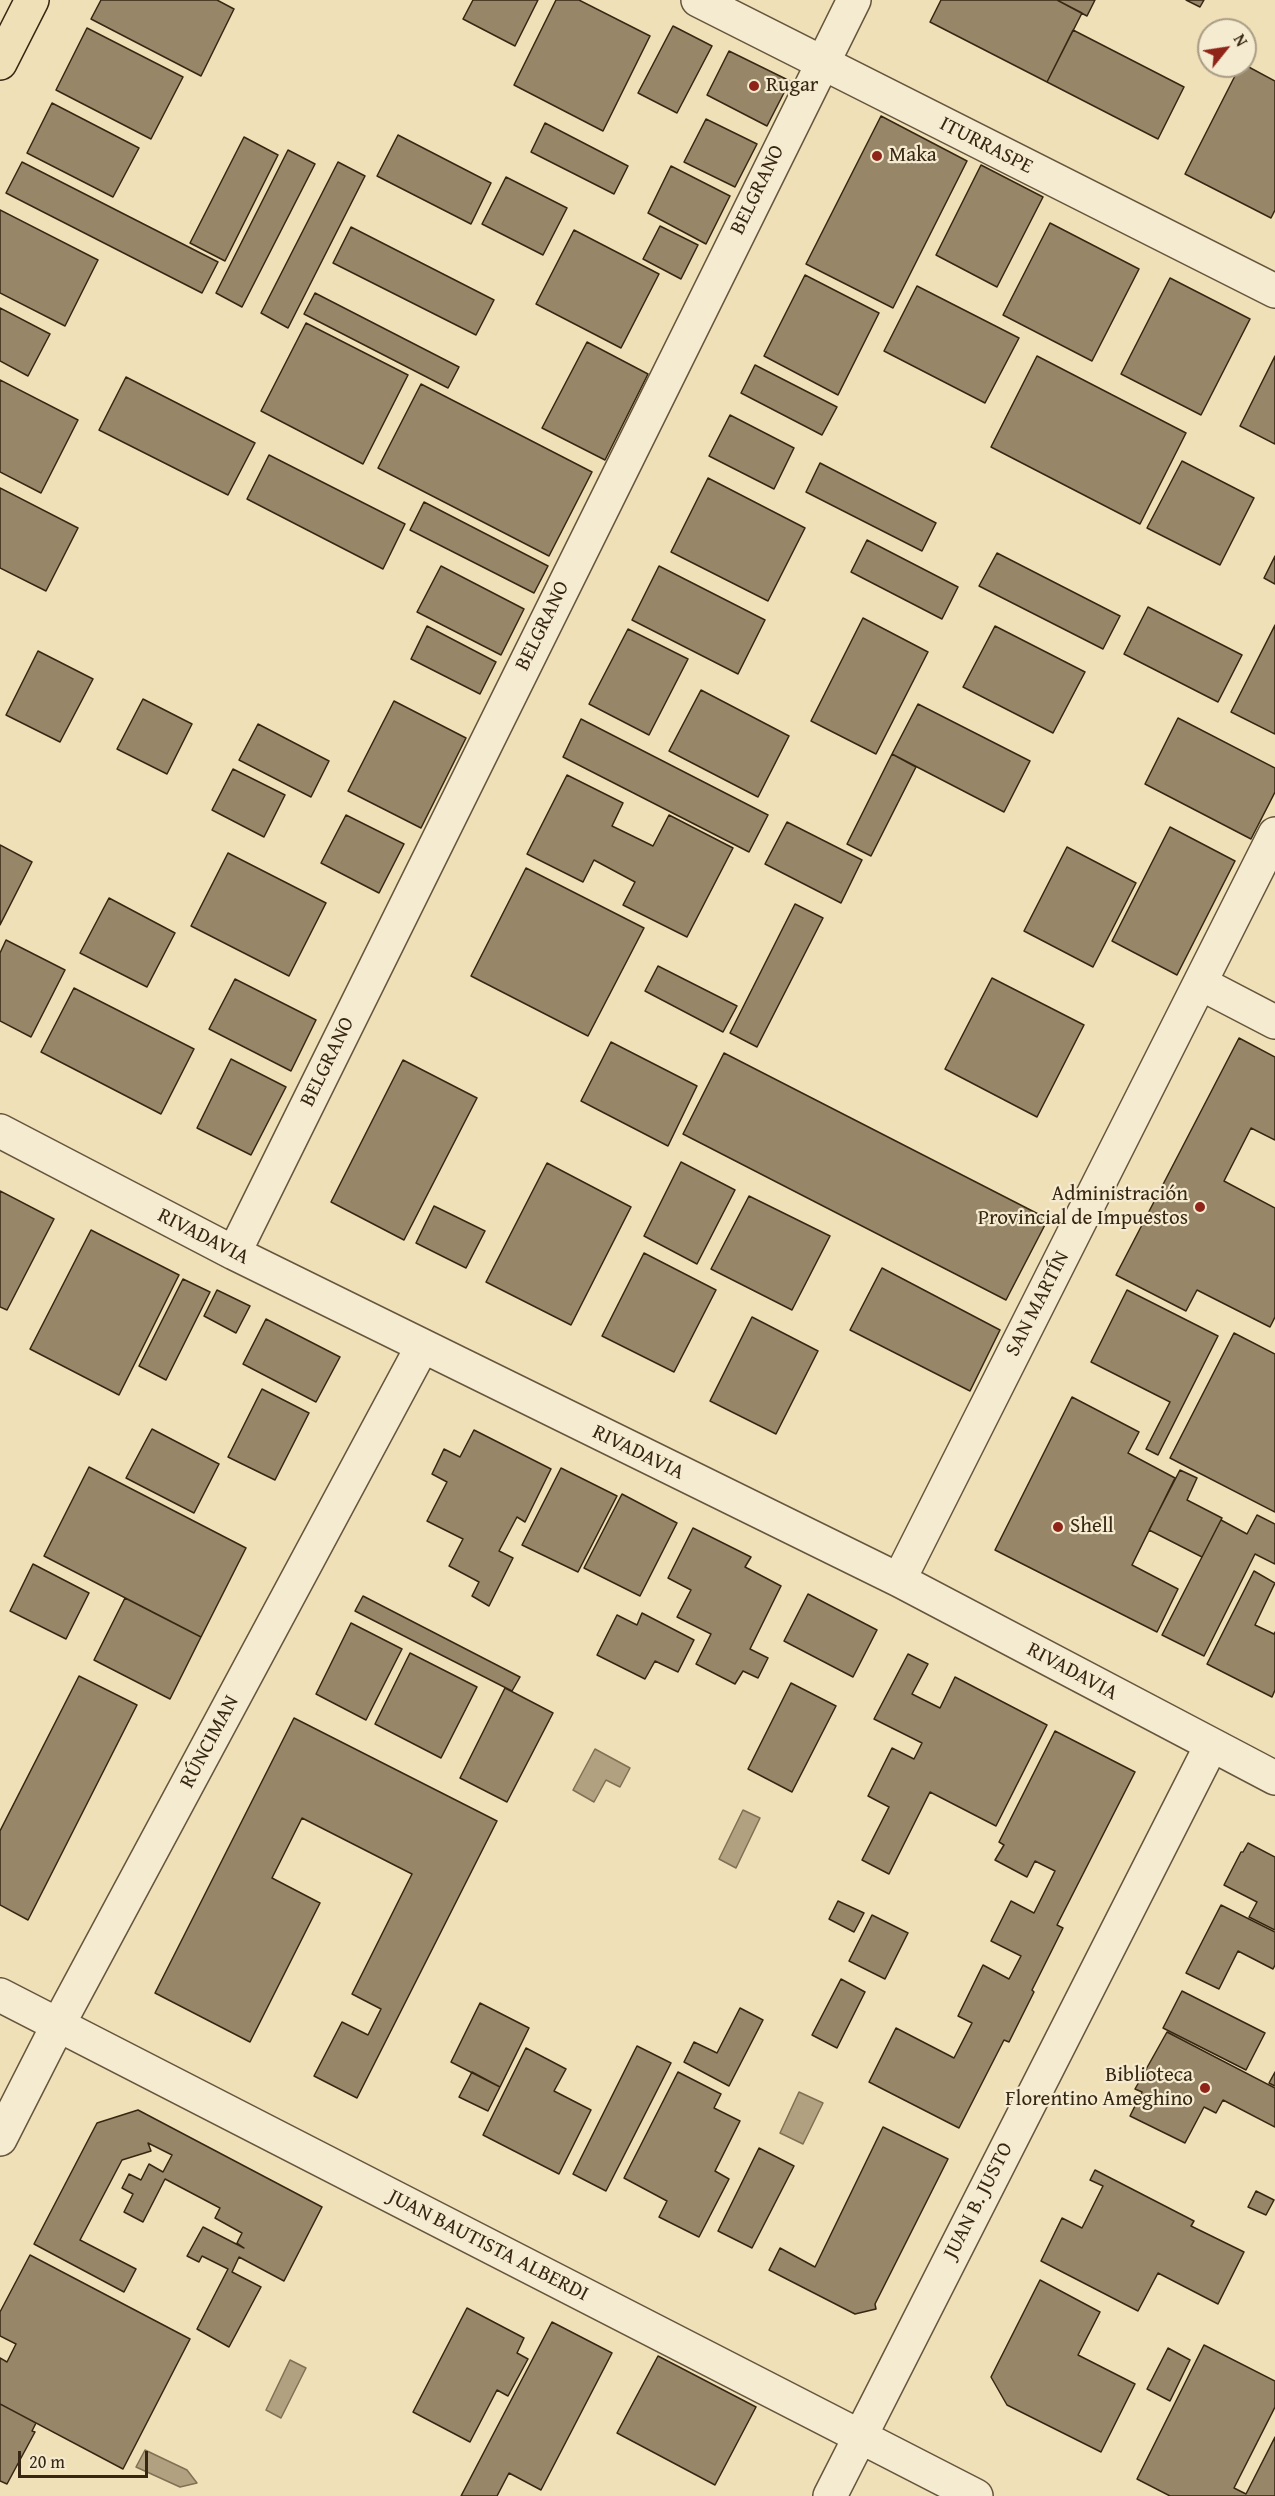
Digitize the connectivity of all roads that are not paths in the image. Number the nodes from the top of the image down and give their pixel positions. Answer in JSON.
{"nodes":[{"id":1,"x":32,"y":0,"type":"edge"},
{"id":2,"x":698,"y":0,"type":"edge"},
{"id":3,"x":854,"y":0,"type":"edge"},
{"id":4,"x":0,"y":63,"type":"edge"},
{"id":5,"x":821,"y":63,"type":"junction"},
{"id":6,"x":1275,"y":291,"type":"edge"},
{"id":7,"x":1275,"y":834,"type":"edge"},
{"id":8,"x":1200,"y":983,"type":"junction"},
{"id":9,"x":1275,"y":1022,"type":"edge"},
{"id":10,"x":0,"y":1131,"type":"edge"},
{"id":11,"x":234,"y":1253,"type":"junction"},
{"id":12,"x":422,"y":1347,"type":"junction"},
{"id":13,"x":898,"y":1581,"type":"junction"},
{"id":14,"x":1211,"y":1746,"type":"junction"},
{"id":15,"x":1275,"y":1778,"type":"edge"},
{"id":16,"x":0,"y":1995,"type":"edge"},
{"id":17,"x":58,"y":2025,"type":"junction"},
{"id":18,"x":0,"y":2139,"type":"edge"},
{"id":19,"x":859,"y":2438,"type":"junction"},
{"id":20,"x":830,"y":2496,"type":"edge"},
{"id":21,"x":976,"y":2496,"type":"edge"}],
"edges":[{"from":1,"to":4,"type":"main road"},
{"from":2,"to":5,"type":"street","name":"ITURRASPE"},
{"from":3,"to":5,"type":"street","name":"BELGRANO"},
{"from":5,"to":6,"type":"street","name":"ITURRASPE"},
{"from":5,"to":11,"type":"street","name":"BELGRANO"},
{"from":7,"to":8,"type":"street","name":"SAN MARTÍN"},
{"from":8,"to":9,"type":"street"},
{"from":8,"to":13,"type":"street","name":"SAN MARTÍN"},
{"from":10,"to":11,"type":"street","name":"RIVADAVIA"},
{"from":11,"to":12,"type":"street","name":"RIVADAVIA"},
{"from":12,"to":13,"type":"street","name":"RIVADAVIA"},
{"from":12,"to":17,"type":"street","name":"RÚNCIMAN"},
{"from":13,"to":14,"type":"street","name":"RIVADAVIA"},
{"from":14,"to":15,"type":"street","name":"RIVADAVIA"},
{"from":14,"to":19,"type":"street","name":"JUAN B. JUSTO"},
{"from":16,"to":17,"type":"street","name":"JUAN BAUTISTA ALBERDI"},
{"from":17,"to":18,"type":"street","name":"RÚNCIMAN"},
{"from":17,"to":19,"type":"street","name":"JUAN BAUTISTA ALBERDI"},
{"from":19,"to":20,"type":"street","name":"JUAN B. JUSTO"},
{"from":19,"to":21,"type":"street","name":"JUAN BAUTISTA ALBERDI"}]}
